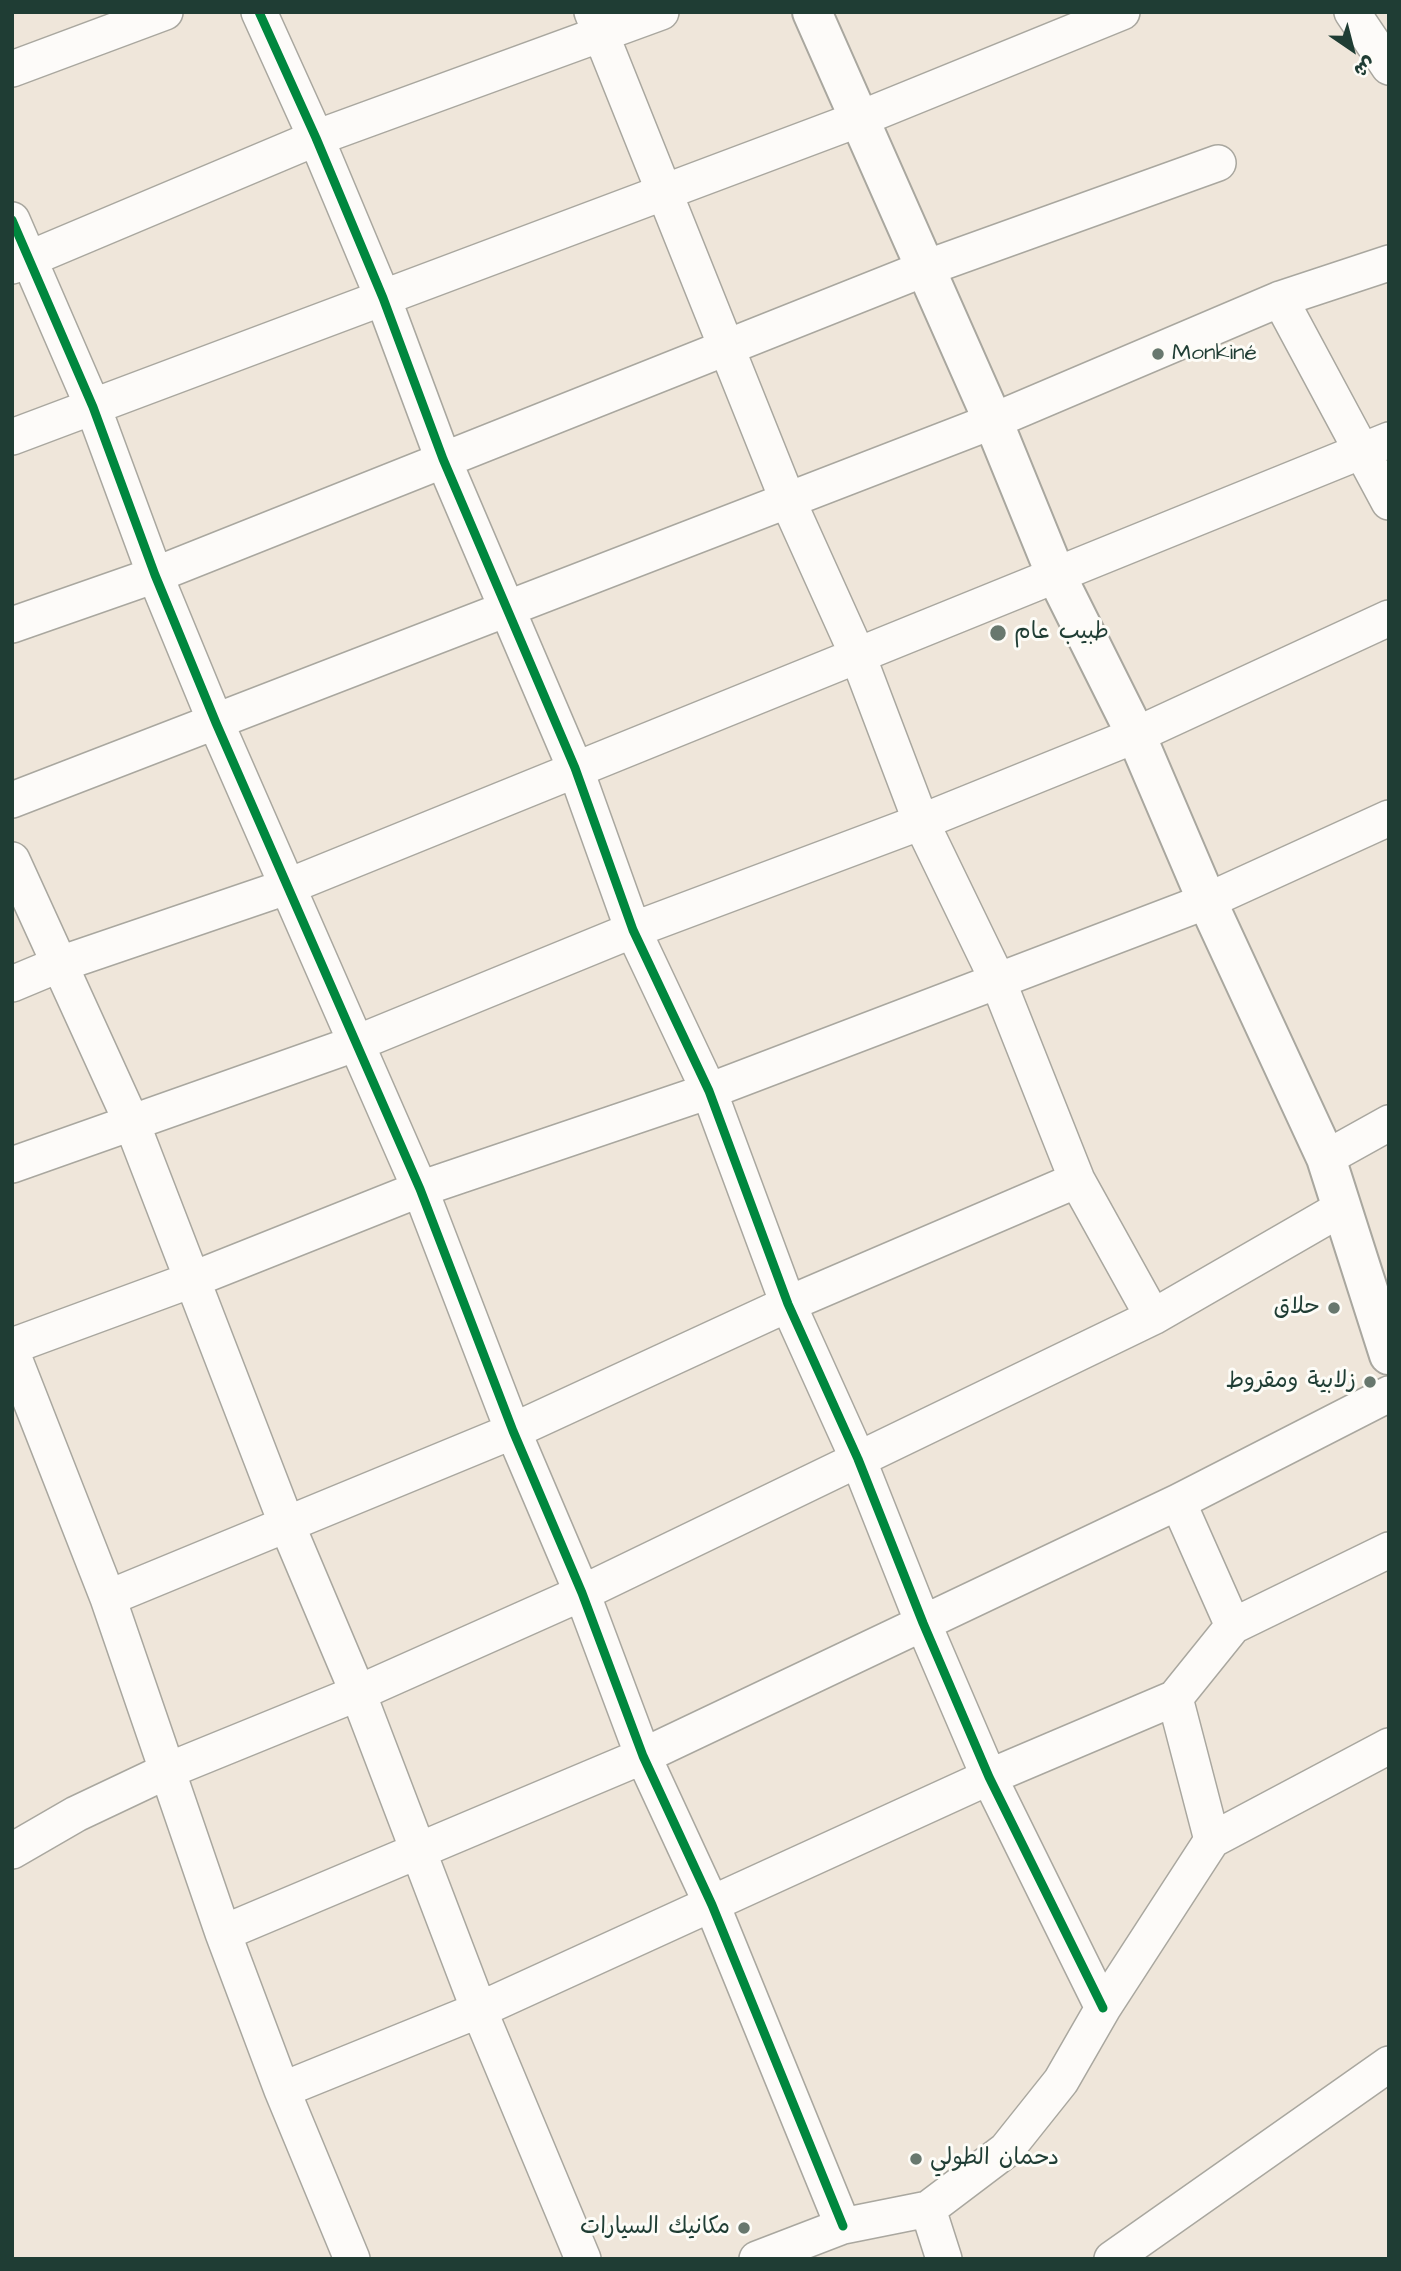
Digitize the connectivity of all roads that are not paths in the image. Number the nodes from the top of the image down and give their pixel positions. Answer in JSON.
{"nodes":[{"id":1,"x":165,"y":12,"type":"edge"},
{"id":2,"x":258,"y":12,"type":"edge"},
{"id":3,"x":661,"y":12,"type":"edge"},
{"id":4,"x":811,"y":12,"type":"edge"},
{"id":5,"x":1122,"y":12,"type":"edge"},
{"id":6,"x":1352,"y":12,"type":"edge"},
{"id":7,"x":596,"y":24,"type":"edge"},
{"id":8,"x":1389,"y":67,"type":"edge"},
{"id":9,"x":12,"y":69,"type":"edge"},
{"id":10,"x":859,"y":119,"type":"junction"},
{"id":11,"x":316,"y":138,"type":"junction"},
{"id":12,"x":1219,"y":163,"type":"dead end"},
{"id":13,"x":664,"y":189,"type":"junction"},
{"id":14,"x":12,"y":220,"type":"edge"},
{"id":15,"x":20,"y":263,"type":"edge"},
{"id":16,"x":1389,"y":263,"type":"edge"},
{"id":17,"x":926,"y":268,"type":"junction"},
{"id":18,"x":383,"y":298,"type":"junction"},
{"id":19,"x":1280,"y":299,"type":"junction"},
{"id":20,"x":725,"y":346,"type":"junction"},
{"id":21,"x":93,"y":407,"type":"junction"},
{"id":22,"x":993,"y":421,"type":"junction"},
{"id":23,"x":12,"y":437,"type":"edge"},
{"id":24,"x":1375,"y":446,"type":"edge"},
{"id":25,"x":443,"y":459,"type":"junction"},
{"id":26,"x":788,"y":501,"type":"junction"},
{"id":27,"x":1389,"y":502,"type":"edge"},
{"id":28,"x":1055,"y":573,"type":"junction"},
{"id":29,"x":155,"y":575,"type":"junction"},
{"id":30,"x":507,"y":607,"type":"junction"},
{"id":31,"x":1389,"y":618,"type":"edge"},
{"id":32,"x":12,"y":625,"type":"edge"},
{"id":33,"x":858,"y":656,"type":"junction"},
{"id":34,"x":216,"y":723,"type":"junction"},
{"id":35,"x":1136,"y":735,"type":"junction"},
{"id":36,"x":575,"y":768,"type":"junction"},
{"id":37,"x":12,"y":800,"type":"edge"},
{"id":38,"x":1389,"y":818,"type":"edge"},
{"id":39,"x":921,"y":822,"type":"junction"},
{"id":40,"x":12,"y":860,"type":"edge"},
{"id":41,"x":289,"y":886,"type":"junction"},
{"id":42,"x":1207,"y":901,"type":"junction"},
{"id":43,"x":633,"y":930,"type":"junction"},
{"id":44,"x":60,"y":964,"type":"junction"},
{"id":45,"x":998,"y":981,"type":"junction"},
{"id":46,"x":12,"y":984,"type":"edge"},
{"id":47,"x":357,"y":1044,"type":"junction"},
{"id":48,"x":709,"y":1091,"type":"junction"},
{"id":49,"x":131,"y":1121,"type":"junction"},
{"id":50,"x":1389,"y":1123,"type":"edge"},
{"id":51,"x":1326,"y":1158,"type":"junction"},
{"id":52,"x":12,"y":1165,"type":"edge"},
{"id":53,"x":1077,"y":1180,"type":"junction"},
{"id":54,"x":421,"y":1189,"type":"junction"},
{"id":55,"x":1342,"y":1208,"type":"junction"},
{"id":56,"x":194,"y":1279,"type":"junction"},
{"id":57,"x":788,"y":1304,"type":"junction"},
{"id":58,"x":1153,"y":1317,"type":"junction"},
{"id":59,"x":12,"y":1346,"type":"edge"},
{"id":60,"x":12,"y":1353,"type":"edge"},
{"id":61,"x":1389,"y":1355,"type":"edge"},
{"id":62,"x":1389,"y":1394,"type":"edge"},
{"id":63,"x":513,"y":1431,"type":"junction"},
{"id":64,"x":858,"y":1459,"type":"junction"},
{"id":65,"x":1178,"y":1502,"type":"junction"},
{"id":66,"x":288,"y":1525,"type":"junction"},
{"id":67,"x":1389,"y":1550,"type":"edge"},
{"id":68,"x":582,"y":1593,"type":"junction"},
{"id":69,"x":108,"y":1598,"type":"junction"},
{"id":70,"x":923,"y":1623,"type":"junction"},
{"id":71,"x":1233,"y":1626,"type":"junction"},
{"id":72,"x":358,"y":1693,"type":"junction"},
{"id":73,"x":1175,"y":1698,"type":"junction"},
{"id":74,"x":1389,"y":1746,"type":"edge"},
{"id":75,"x":643,"y":1756,"type":"junction"},
{"id":76,"x":170,"y":1769,"type":"junction"},
{"id":77,"x":989,"y":1777,"type":"junction"},
{"id":78,"x":1212,"y":1840,"type":"junction"},
{"id":79,"x":12,"y":1851,"type":"edge"},
{"id":80,"x":417,"y":1852,"type":"junction"},
{"id":81,"x":712,"y":1906,"type":"junction"},
{"id":82,"x":223,"y":1933,"type":"junction"},
{"id":83,"x":1103,"y":2008,"type":"junction"},
{"id":84,"x":480,"y":2010,"type":"junction"},
{"id":85,"x":1389,"y":2064,"type":"edge"},
{"id":86,"x":282,"y":2090,"type":"junction"},
{"id":87,"x":928,"y":2209,"type":"junction"},
{"id":88,"x":843,"y":2226,"type":"junction"},
{"id":89,"x":352,"y":2259,"type":"edge"},
{"id":90,"x":583,"y":2259,"type":"edge"},
{"id":91,"x":757,"y":2259,"type":"edge"},
{"id":92,"x":944,"y":2259,"type":"edge"},
{"id":93,"x":1112,"y":2259,"type":"edge"}],
"edges":[{"from":1,"to":9,"type":"street"},
{"from":2,"to":11,"type":"street"},
{"from":3,"to":7,"type":"street"},
{"from":4,"to":10,"type":"street"},
{"from":5,"to":10,"type":"street"},
{"from":6,"to":8,"type":"street"},
{"from":7,"to":11,"type":"street"},
{"from":7,"to":13,"type":"street"},
{"from":10,"to":13,"type":"street"},
{"from":10,"to":17,"type":"street"},
{"from":11,"to":15,"type":"street"},
{"from":11,"to":18,"type":"street"},
{"from":12,"to":17,"type":"street"},
{"from":13,"to":18,"type":"street"},
{"from":13,"to":20,"type":"street"},
{"from":14,"to":15,"type":"street"},
{"from":15,"to":21,"type":"street"},
{"from":16,"to":19,"type":"street"},
{"from":17,"to":20,"type":"street"},
{"from":17,"to":22,"type":"street"},
{"from":18,"to":21,"type":"street"},
{"from":18,"to":25,"type":"street"},
{"from":19,"to":22,"type":"street"},
{"from":19,"to":24,"type":"street"},
{"from":20,"to":25,"type":"street"},
{"from":20,"to":26,"type":"street"},
{"from":21,"to":23,"type":"street"},
{"from":21,"to":29,"type":"street"},
{"from":22,"to":26,"type":"street"},
{"from":22,"to":28,"type":"street"},
{"from":24,"to":27,"type":"street"},
{"from":24,"to":28,"type":"street"},
{"from":25,"to":29,"type":"street"},
{"from":25,"to":30,"type":"street"},
{"from":26,"to":30,"type":"street"},
{"from":26,"to":33,"type":"street"},
{"from":28,"to":33,"type":"street"},
{"from":28,"to":35,"type":"street"},
{"from":29,"to":32,"type":"street"},
{"from":29,"to":34,"type":"street"},
{"from":30,"to":34,"type":"street"},
{"from":30,"to":36,"type":"street"},
{"from":31,"to":35,"type":"street"},
{"from":33,"to":36,"type":"street"},
{"from":33,"to":39,"type":"street"},
{"from":34,"to":37,"type":"street"},
{"from":34,"to":41,"type":"street"},
{"from":35,"to":39,"type":"street"},
{"from":35,"to":42,"type":"street"},
{"from":36,"to":41,"type":"street"},
{"from":36,"to":43,"type":"street"},
{"from":38,"to":42,"type":"street"},
{"from":39,"to":43,"type":"street"},
{"from":39,"to":45,"type":"street"},
{"from":40,"to":44,"type":"street"},
{"from":41,"to":44,"type":"street"},
{"from":41,"to":47,"type":"street"},
{"from":42,"to":45,"type":"street"},
{"from":42,"to":51,"type":"street"},
{"from":43,"to":47,"type":"street"},
{"from":43,"to":48,"type":"street"},
{"from":44,"to":46,"type":"street"},
{"from":44,"to":49,"type":"street"},
{"from":45,"to":48,"type":"street"},
{"from":45,"to":53,"type":"street"},
{"from":47,"to":49,"type":"street"},
{"from":47,"to":54,"type":"street"},
{"from":48,"to":54,"type":"street"},
{"from":48,"to":57,"type":"street"},
{"from":49,"to":52,"type":"street"},
{"from":49,"to":56,"type":"street"},
{"from":50,"to":51,"type":"street"},
{"from":51,"to":55,"type":"street"},
{"from":53,"to":57,"type":"street"},
{"from":53,"to":58,"type":"street"},
{"from":54,"to":56,"type":"street"},
{"from":54,"to":63,"type":"street"},
{"from":55,"to":58,"type":"street"},
{"from":55,"to":61,"type":"street"},
{"from":56,"to":59,"type":"street"},
{"from":56,"to":66,"type":"street"},
{"from":57,"to":63,"type":"street"},
{"from":57,"to":64,"type":"street"},
{"from":58,"to":64,"type":"street"},
{"from":60,"to":69,"type":"street"},
{"from":62,"to":65,"type":"street"},
{"from":63,"to":66,"type":"street"},
{"from":63,"to":68,"type":"street"},
{"from":64,"to":68,"type":"street"},
{"from":64,"to":70,"type":"street"},
{"from":65,"to":70,"type":"street"},
{"from":65,"to":71,"type":"street"},
{"from":66,"to":69,"type":"street"},
{"from":66,"to":72,"type":"street"},
{"from":67,"to":71,"type":"street"},
{"from":68,"to":72,"type":"street"},
{"from":68,"to":75,"type":"street"},
{"from":69,"to":76,"type":"street"},
{"from":70,"to":75,"type":"street"},
{"from":70,"to":77,"type":"street"},
{"from":71,"to":73,"type":"street"},
{"from":72,"to":76,"type":"street"},
{"from":72,"to":80,"type":"street"},
{"from":73,"to":77,"type":"street"},
{"from":73,"to":78,"type":"street"},
{"from":74,"to":78,"type":"street"},
{"from":75,"to":80,"type":"street"},
{"from":75,"to":81,"type":"street"},
{"from":76,"to":79,"type":"street"},
{"from":76,"to":82,"type":"street"},
{"from":77,"to":81,"type":"street"},
{"from":77,"to":83,"type":"street"},
{"from":78,"to":83,"type":"street"},
{"from":80,"to":82,"type":"street"},
{"from":80,"to":84,"type":"street"},
{"from":81,"to":84,"type":"street"},
{"from":81,"to":88,"type":"street"},
{"from":82,"to":86,"type":"street"},
{"from":83,"to":87,"type":"street"},
{"from":84,"to":86,"type":"street"},
{"from":84,"to":90,"type":"street"},
{"from":85,"to":93,"type":"street"},
{"from":86,"to":89,"type":"street"},
{"from":87,"to":88,"type":"street"},
{"from":87,"to":92,"type":"street"},
{"from":88,"to":91,"type":"street"}]}
